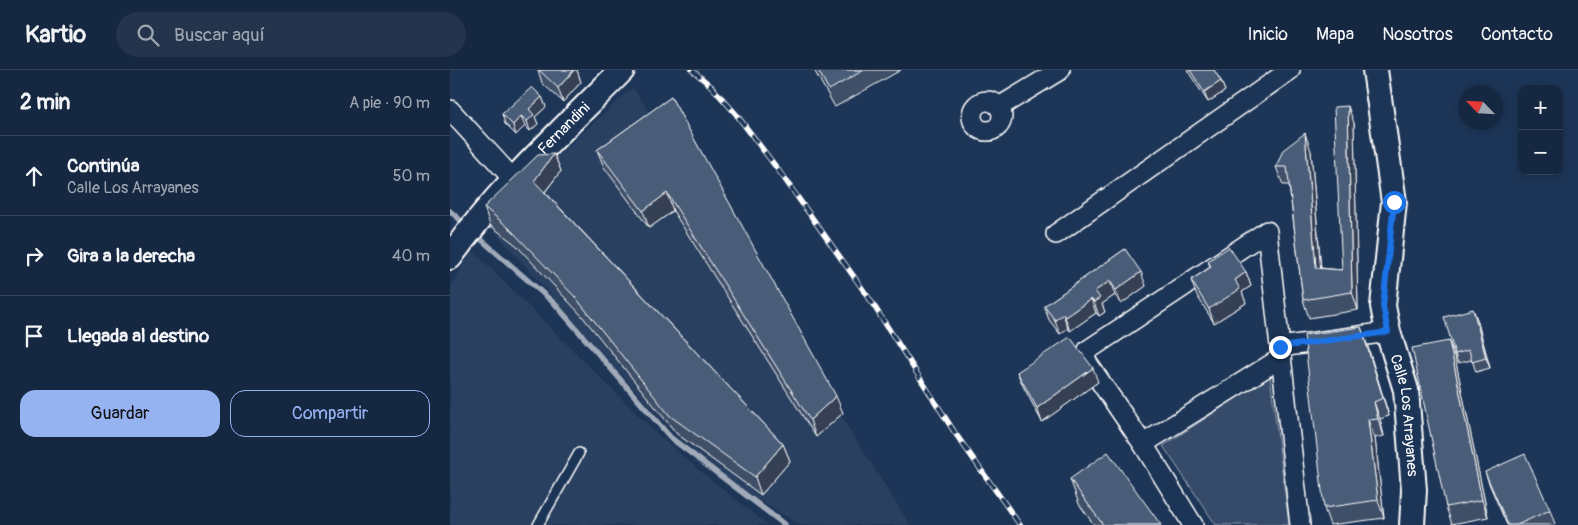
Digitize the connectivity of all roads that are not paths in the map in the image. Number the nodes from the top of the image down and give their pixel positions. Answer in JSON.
{"nodes":[{"id":1,"x":1060,"y":70,"type":"edge"},
{"id":2,"x":1290,"y":70,"type":"edge"},
{"id":3,"x":1375,"y":70,"type":"edge"},
{"id":4,"x":620,"y":71,"type":"edge"},
{"id":5,"x":999,"y":107,"type":"dead end"},
{"id":6,"x":450,"y":110,"type":"edge"},
{"id":7,"x":514,"y":180,"type":"junction"},
{"id":8,"x":1056,"y":234,"type":"dead end"},
{"id":9,"x":457,"y":247,"type":"edge"},
{"id":10,"x":1388,"y":332,"type":"junction"},
{"id":11,"x":1280,"y":352,"type":"junction"},
{"id":12,"x":1143,"y":444,"type":"junction"},
{"id":13,"x":579,"y":452,"type":"dead end"},
{"id":14,"x":538,"y":525,"type":"edge"},
{"id":15,"x":1193,"y":525,"type":"edge"},
{"id":16,"x":1300,"y":525,"type":"edge"},
{"id":17,"x":1412,"y":525,"type":"edge"}],
"edges":[{"from":1,"to":5,"type":"street"},
{"from":2,"to":8,"type":"street"},
{"from":3,"to":10,"type":"street","name":"Calle Los Arrayanes"},
{"from":4,"to":7,"type":"street","name":"Fernandini"},
{"from":6,"to":7,"type":"street"},
{"from":7,"to":9,"type":"street","name":"Fernandini"},
{"from":10,"to":11,"type":"street"},
{"from":10,"to":17,"type":"street","name":"Calle Los Arrayanes"},
{"from":11,"to":12,"type":"street"},
{"from":11,"to":12,"type":"street"},
{"from":11,"to":16,"type":"street"},
{"from":12,"to":15,"type":"street"},
{"from":13,"to":14,"type":"lane"}]}
